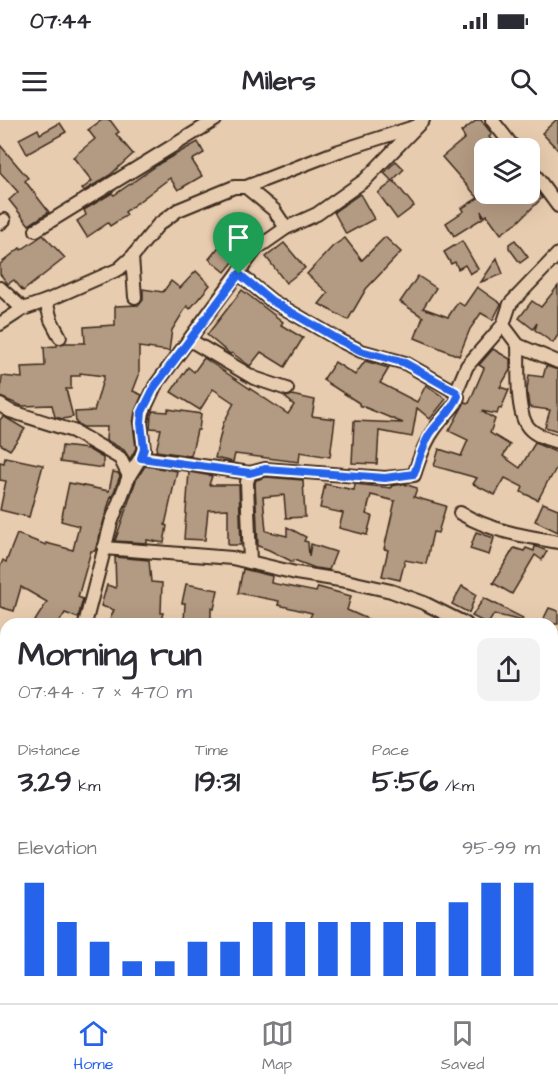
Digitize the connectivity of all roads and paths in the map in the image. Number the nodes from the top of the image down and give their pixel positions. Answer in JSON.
{"nodes":[{"id":1,"x":492,"y":120,"type":"edge"},
{"id":2,"x":208,"y":122,"type":"edge"},
{"id":3,"x":419,"y":123,"type":"edge"},
{"id":4,"x":506,"y":138,"type":"edge"},
{"id":5,"x":540,"y":182,"type":"edge"},
{"id":6,"x":246,"y":187,"type":"junction"},
{"id":7,"x":558,"y":206,"type":"edge"},
{"id":8,"x":286,"y":228,"type":"junction"},
{"id":9,"x":36,"y":230,"type":"dead end"},
{"id":10,"x":558,"y":254,"type":"edge"},
{"id":11,"x":132,"y":257,"type":"junction"},
{"id":12,"x":239,"y":274,"type":"junction"},
{"id":13,"x":0,"y":288,"type":"edge"},
{"id":14,"x":135,"y":297,"type":"dead end"},
{"id":15,"x":46,"y":302,"type":"junction"},
{"id":16,"x":23,"y":309,"type":"junction"},
{"id":17,"x":0,"y":324,"type":"edge"},
{"id":18,"x":503,"y":325,"type":"junction"},
{"id":19,"x":60,"y":337,"type":"dead end"},
{"id":20,"x":190,"y":339,"type":"junction"},
{"id":21,"x":518,"y":345,"type":"junction"},
{"id":22,"x":558,"y":362,"type":"edge"},
{"id":23,"x":287,"y":388,"type":"dead end"},
{"id":24,"x":456,"y":392,"type":"junction"},
{"id":25,"x":0,"y":405,"type":"edge"},
{"id":26,"x":558,"y":442,"type":"edge"},
{"id":27,"x":141,"y":458,"type":"junction"},
{"id":28,"x":250,"y":473,"type":"junction"},
{"id":29,"x":129,"y":476,"type":"junction"},
{"id":30,"x":460,"y":513,"type":"dead end"},
{"id":31,"x":558,"y":542,"type":"edge"},
{"id":32,"x":104,"y":548,"type":"junction"},
{"id":33,"x":250,"y":562,"type":"junction"},
{"id":34,"x":86,"y":618,"type":"edge"},
{"id":35,"x":454,"y":618,"type":"edge"}],
"edges":[{"from":1,"to":4,"type":"street"},
{"from":2,"to":9,"type":"street"},
{"from":3,"to":6,"type":"street"},
{"from":3,"to":8,"type":"street"},
{"from":5,"to":7,"type":"street"},
{"from":6,"to":8,"type":"street"},
{"from":6,"to":11,"type":"street"},
{"from":8,"to":12,"type":"street"},
{"from":10,"to":18,"type":"street"},
{"from":11,"to":14,"type":"street"},
{"from":11,"to":15,"type":"street"},
{"from":12,"to":20,"type":"street"},
{"from":12,"to":24,"type":"street"},
{"from":13,"to":16,"type":"street"},
{"from":15,"to":16,"type":"street"},
{"from":15,"to":19,"type":"street"},
{"from":16,"to":17,"type":"street"},
{"from":18,"to":21,"type":"street"},
{"from":18,"to":24,"type":"street"},
{"from":20,"to":23,"type":"street"},
{"from":20,"to":27,"type":"street"},
{"from":21,"to":22,"type":"street"},
{"from":21,"to":26,"type":"street"},
{"from":24,"to":28,"type":"street"},
{"from":25,"to":29,"type":"street"},
{"from":27,"to":28,"type":"street"},
{"from":27,"to":29,"type":"street"},
{"from":28,"to":33,"type":"street"},
{"from":29,"to":32,"type":"street"},
{"from":30,"to":31,"type":"street"},
{"from":32,"to":33,"type":"street"},
{"from":32,"to":34,"type":"street"},
{"from":33,"to":35,"type":"street"}]}
